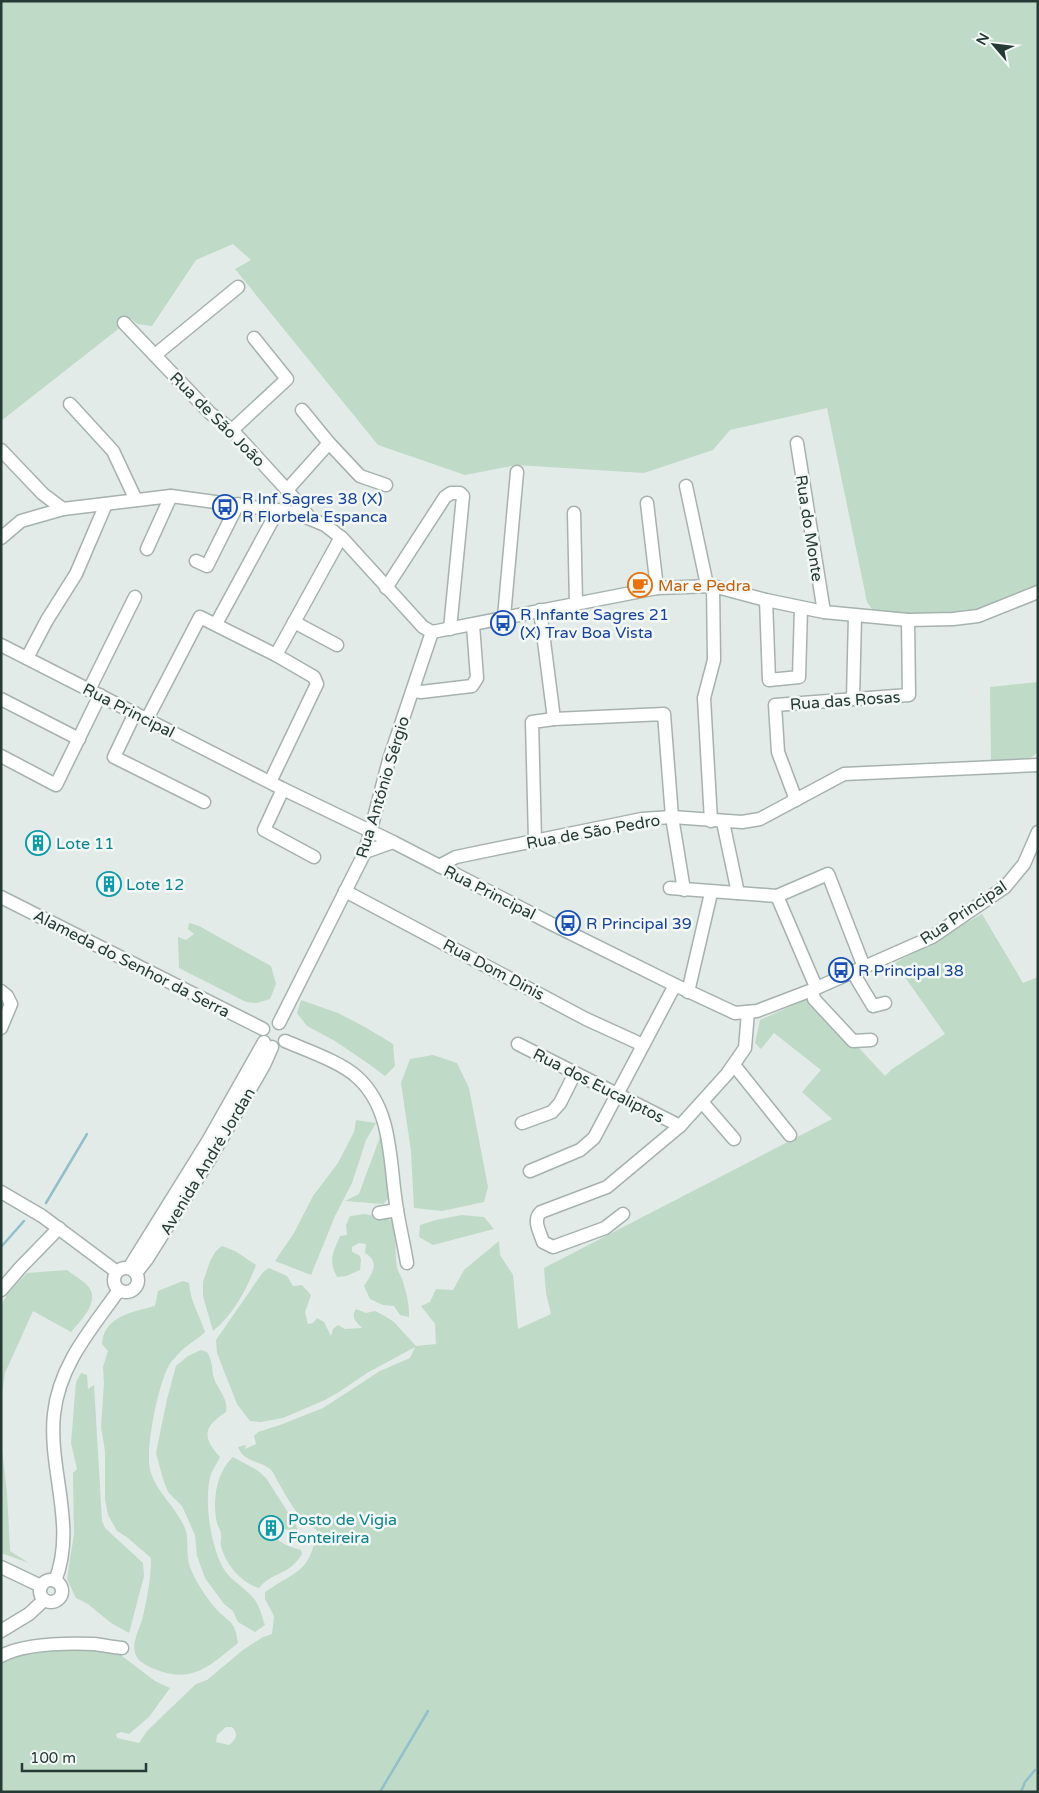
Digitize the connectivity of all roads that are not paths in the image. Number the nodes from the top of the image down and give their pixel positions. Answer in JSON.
{"nodes":[{"id":1,"x":238,"y":286,"type":"dead end"},
{"id":2,"x":124,"y":323,"type":"dead end"},
{"id":3,"x":254,"y":338,"type":"dead end"},
{"id":4,"x":155,"y":355,"type":"junction"},
{"id":5,"x":70,"y":404,"type":"dead end"},
{"id":6,"x":302,"y":410,"type":"dead end"},
{"id":7,"x":232,"y":430,"type":"junction"},
{"id":8,"x":329,"y":443,"type":"junction"},
{"id":9,"x":796,"y":443,"type":"dead end"},
{"id":10,"x":1,"y":450,"type":"edge"},
{"id":11,"x":517,"y":472,"type":"dead end"},
{"id":12,"x":386,"y":485,"type":"dead end"},
{"id":13,"x":686,"y":486,"type":"dead end"},
{"id":14,"x":287,"y":490,"type":"junction"},
{"id":15,"x":43,"y":494,"type":"junction"},
{"id":16,"x":171,"y":496,"type":"junction"},
{"id":17,"x":136,"y":500,"type":"junction"},
{"id":18,"x":647,"y":503,"type":"dead end"},
{"id":19,"x":106,"y":504,"type":"junction"},
{"id":20,"x":238,"y":504,"type":"junction"},
{"id":21,"x":63,"y":509,"type":"junction"},
{"id":22,"x":278,"y":510,"type":"junction"},
{"id":23,"x":574,"y":513,"type":"dead end"},
{"id":24,"x":35,"y":516,"type":"junction"},
{"id":25,"x":310,"y":518,"type":"junction"},
{"id":26,"x":340,"y":537,"type":"junction"},
{"id":27,"x":1,"y":538,"type":"edge"},
{"id":28,"x":147,"y":549,"type":"dead end"},
{"id":29,"x":196,"y":561,"type":"dead end"},
{"id":30,"x":710,"y":586,"type":"junction"},
{"id":31,"x":386,"y":588,"type":"junction"},
{"id":32,"x":657,"y":588,"type":"junction"},
{"id":33,"x":1038,"y":592,"type":"edge"},
{"id":34,"x":135,"y":597,"type":"dead end"},
{"id":35,"x":766,"y":600,"type":"junction"},
{"id":36,"x":576,"y":603,"type":"junction"},
{"id":37,"x":801,"y":608,"type":"junction"},
{"id":38,"x":540,"y":610,"type":"junction"},
{"id":39,"x":824,"y":612,"type":"junction"},
{"id":40,"x":855,"y":616,"type":"junction"},
{"id":41,"x":504,"y":617,"type":"junction"},
{"id":42,"x":908,"y":620,"type":"junction"},
{"id":43,"x":294,"y":622,"type":"junction"},
{"id":44,"x":216,"y":624,"type":"junction"},
{"id":45,"x":473,"y":625,"type":"junction"},
{"id":46,"x":450,"y":629,"type":"junction"},
{"id":47,"x":432,"y":632,"type":"junction"},
{"id":48,"x":1,"y":645,"type":"edge"},
{"id":49,"x":337,"y":645,"type":"dead end"},
{"id":50,"x":276,"y":655,"type":"junction"},
{"id":51,"x":27,"y":658,"type":"junction"},
{"id":52,"x":413,"y":692,"type":"junction"},
{"id":53,"x":94,"y":693,"type":"junction"},
{"id":54,"x":853,"y":699,"type":"junction"},
{"id":55,"x":1,"y":700,"type":"edge"},
{"id":56,"x":141,"y":716,"type":"junction"},
{"id":57,"x":554,"y":719,"type":"junction"},
{"id":58,"x":79,"y":739,"type":"junction"},
{"id":59,"x":1,"y":756,"type":"edge"},
{"id":60,"x":1038,"y":765,"type":"edge"},
{"id":61,"x":270,"y":782,"type":"junction"},
{"id":62,"x":283,"y":788,"type":"junction"},
{"id":63,"x":796,"y":800,"type":"junction"},
{"id":64,"x":204,"y":802,"type":"dead end"},
{"id":65,"x":672,"y":817,"type":"junction"},
{"id":66,"x":717,"y":821,"type":"junction"},
{"id":67,"x":372,"y":831,"type":"junction"},
{"id":68,"x":1038,"y":832,"type":"edge"},
{"id":69,"x":535,"y":840,"type":"junction"},
{"id":70,"x":393,"y":842,"type":"junction"},
{"id":71,"x":365,"y":852,"type":"junction"},
{"id":72,"x":314,"y":857,"type":"dead end"},
{"id":73,"x":439,"y":866,"type":"junction"},
{"id":74,"x":670,"y":888,"type":"dead end"},
{"id":75,"x":684,"y":890,"type":"junction"},
{"id":76,"x":345,"y":891,"type":"junction"},
{"id":77,"x":711,"y":893,"type":"junction"},
{"id":78,"x":738,"y":894,"type":"junction"},
{"id":79,"x":778,"y":896,"type":"junction"},
{"id":80,"x":1,"y":897,"type":"edge"},
{"id":81,"x":858,"y":969,"type":"junction"},
{"id":82,"x":675,"y":985,"type":"junction"},
{"id":83,"x":814,"y":988,"type":"junction"},
{"id":84,"x":1,"y":992,"type":"edge"},
{"id":85,"x":688,"y":992,"type":"junction"},
{"id":86,"x":885,"y":1003,"type":"dead end"},
{"id":87,"x":748,"y":1012,"type":"junction"},
{"id":88,"x":280,"y":1023,"type":"junction"},
{"id":89,"x":1,"y":1028,"type":"edge"},
{"id":90,"x":266,"y":1040,"type":"junction"},
{"id":91,"x":871,"y":1040,"type":"dead end"},
{"id":92,"x":285,"y":1041,"type":"junction"},
{"id":93,"x":518,"y":1044,"type":"dead end"},
{"id":94,"x":643,"y":1045,"type":"junction"},
{"id":95,"x":734,"y":1065,"type":"junction"},
{"id":96,"x":576,"y":1073,"type":"junction"},
{"id":97,"x":617,"y":1094,"type":"junction"},
{"id":98,"x":702,"y":1102,"type":"junction"},
{"id":99,"x":522,"y":1123,"type":"dead end"},
{"id":100,"x":680,"y":1126,"type":"junction"},
{"id":101,"x":790,"y":1135,"type":"dead end"},
{"id":102,"x":734,"y":1139,"type":"dead end"},
{"id":103,"x":530,"y":1171,"type":"dead end"},
{"id":104,"x":1,"y":1192,"type":"edge"},
{"id":105,"x":397,"y":1210,"type":"junction"},
{"id":106,"x":379,"y":1213,"type":"dead end"},
{"id":107,"x":623,"y":1214,"type":"dead end"},
{"id":108,"x":59,"y":1228,"type":"junction"},
{"id":109,"x":407,"y":1263,"type":"dead end"},
{"id":110,"x":133,"y":1270,"type":"junction"},
{"id":111,"x":116,"y":1272,"type":"junction"},
{"id":112,"x":1,"y":1290,"type":"edge"},
{"id":113,"x":119,"y":1290,"type":"junction"},
{"id":114,"x":1,"y":1567,"type":"edge"},
{"id":115,"x":55,"y":1581,"type":"junction"},
{"id":116,"x":41,"y":1586,"type":"junction"},
{"id":117,"x":44,"y":1600,"type":"junction"},
{"id":118,"x":1,"y":1631,"type":"edge"},
{"id":119,"x":122,"y":1648,"type":"dead end"},
{"id":120,"x":1,"y":1656,"type":"edge"}],
"edges":[{"from":1,"to":4,"type":"street"},
{"from":2,"to":4,"type":"street","name":"Rua de São João"},
{"from":3,"to":7,"type":"street"},
{"from":4,"to":7,"type":"street","name":"Rua de São João"},
{"from":5,"to":17,"type":"street"},
{"from":6,"to":8,"type":"street"},
{"from":7,"to":14,"type":"street","name":"Rua de São João"},
{"from":8,"to":12,"type":"street"},
{"from":8,"to":14,"type":"street"},
{"from":9,"to":39,"type":"street","name":"Rua do Monte"},
{"from":10,"to":15,"type":"street"},
{"from":11,"to":41,"type":"street"},
{"from":13,"to":30,"type":"street"},
{"from":14,"to":25,"type":"street","name":"Rua de São João"},
{"from":15,"to":21,"type":"street"},
{"from":15,"to":24,"type":"street"},
{"from":16,"to":17,"type":"street"},
{"from":16,"to":20,"type":"street"},
{"from":16,"to":28,"type":"street"},
{"from":17,"to":19,"type":"street"},
{"from":18,"to":32,"type":"street"},
{"from":19,"to":21,"type":"street"},
{"from":19,"to":51,"type":"street"},
{"from":20,"to":22,"type":"street"},
{"from":20,"to":29,"type":"street"},
{"from":21,"to":24,"type":"street"},
{"from":22,"to":25,"type":"street"},
{"from":22,"to":44,"type":"street"},
{"from":23,"to":36,"type":"street"},
{"from":24,"to":27,"type":"street"},
{"from":25,"to":26,"type":"street"},
{"from":26,"to":31,"type":"street"},
{"from":26,"to":43,"type":"street"},
{"from":30,"to":32,"type":"street"},
{"from":30,"to":35,"type":"street"},
{"from":30,"to":66,"type":"street"},
{"from":31,"to":46,"type":"street"},
{"from":31,"to":47,"type":"street"},
{"from":32,"to":36,"type":"street"},
{"from":33,"to":42,"type":"street"},
{"from":34,"to":53,"type":"street"},
{"from":35,"to":37,"type":"street"},
{"from":35,"to":37,"type":"street"},
{"from":36,"to":38,"type":"street"},
{"from":37,"to":39,"type":"street"},
{"from":38,"to":41,"type":"street"},
{"from":38,"to":57,"type":"street"},
{"from":39,"to":40,"type":"street"},
{"from":40,"to":42,"type":"street"},
{"from":40,"to":54,"type":"street"},
{"from":41,"to":45,"type":"street"},
{"from":42,"to":54,"type":"street","name":"Rua das Rosas"},
{"from":43,"to":49,"type":"street"},
{"from":43,"to":50,"type":"street"},
{"from":44,"to":50,"type":"street"},
{"from":44,"to":56,"type":"street"},
{"from":45,"to":46,"type":"street"},
{"from":45,"to":52,"type":"street"},
{"from":46,"to":47,"type":"street"},
{"from":47,"to":52,"type":"street","name":"Rua António Sérgio"},
{"from":48,"to":51,"type":"street","name":"Rua Principal"},
{"from":50,"to":61,"type":"street"},
{"from":51,"to":53,"type":"street","name":"Rua Principal"},
{"from":52,"to":67,"type":"street","name":"Rua António Sérgio"},
{"from":53,"to":56,"type":"street","name":"Rua Principal"},
{"from":53,"to":58,"type":"street"},
{"from":54,"to":63,"type":"street","name":"Rua das Rosas"},
{"from":55,"to":58,"type":"street"},
{"from":56,"to":61,"type":"street","name":"Rua Principal"},
{"from":56,"to":64,"type":"street"},
{"from":57,"to":65,"type":"street"},
{"from":57,"to":69,"type":"street"},
{"from":58,"to":59,"type":"street"},
{"from":60,"to":63,"type":"street","name":"Rua de São Pedro"},
{"from":61,"to":62,"type":"street","name":"Rua Principal"},
{"from":62,"to":67,"type":"street","name":"Rua Principal"},
{"from":62,"to":72,"type":"street"},
{"from":63,"to":66,"type":"street","name":"Rua de São Pedro"},
{"from":65,"to":66,"type":"street","name":"Rua de São Pedro"},
{"from":65,"to":69,"type":"street","name":"Rua de São Pedro"},
{"from":65,"to":75,"type":"street"},
{"from":66,"to":78,"type":"street"},
{"from":67,"to":70,"type":"street","name":"Rua Principal"},
{"from":67,"to":71,"type":"street","name":"Rua António Sérgio"},
{"from":68,"to":81,"type":"street","name":"Rua Principal"},
{"from":69,"to":73,"type":"street","name":"Rua de São Pedro"},
{"from":70,"to":71,"type":"street"},
{"from":70,"to":73,"type":"street","name":"Rua Principal"},
{"from":71,"to":76,"type":"street","name":"Rua António Sérgio"},
{"from":73,"to":82,"type":"street","name":"Rua Principal"},
{"from":74,"to":75,"type":"street"},
{"from":75,"to":77,"type":"street"},
{"from":76,"to":88,"type":"street","name":"Rua António Sérgio"},
{"from":76,"to":94,"type":"street","name":"Rua Dom Dinis"},
{"from":77,"to":78,"type":"street"},
{"from":77,"to":85,"type":"street"},
{"from":78,"to":79,"type":"street"},
{"from":79,"to":81,"type":"street"},
{"from":79,"to":83,"type":"street"},
{"from":80,"to":90,"type":"street","name":"Alameda do Senhor da Serra"},
{"from":81,"to":83,"type":"street","name":"Rua Principal"},
{"from":81,"to":86,"type":"street"},
{"from":82,"to":85,"type":"street","name":"Rua Principal"},
{"from":82,"to":94,"type":"street"},
{"from":83,"to":87,"type":"street","name":"Rua Principal"},
{"from":83,"to":91,"type":"street"},
{"from":84,"to":89,"type":"street"},
{"from":85,"to":87,"type":"street","name":"Rua Principal"},
{"from":87,"to":95,"type":"street"},
{"from":88,"to":90,"type":"street"},
{"from":88,"to":92,"type":"street"},
{"from":90,"to":92,"type":"street"},
{"from":90,"to":110,"type":"street","name":"Avenida André Jordan"},
{"from":92,"to":105,"type":"street"},
{"from":93,"to":96,"type":"street","name":"Rua dos Eucaliptos"},
{"from":94,"to":97,"type":"street"},
{"from":95,"to":98,"type":"street"},
{"from":95,"to":101,"type":"street"},
{"from":96,"to":97,"type":"street","name":"Rua dos Eucaliptos"},
{"from":96,"to":99,"type":"street"},
{"from":97,"to":100,"type":"street","name":"Rua dos Eucaliptos"},
{"from":97,"to":103,"type":"street"},
{"from":98,"to":100,"type":"street"},
{"from":98,"to":102,"type":"street"},
{"from":100,"to":107,"type":"street"},
{"from":104,"to":108,"type":"street"},
{"from":105,"to":106,"type":"street"},
{"from":105,"to":109,"type":"street"},
{"from":108,"to":111,"type":"street"},
{"from":108,"to":112,"type":"street"},
{"from":110,"to":111,"type":"street"},
{"from":110,"to":113,"type":"street"},
{"from":111,"to":113,"type":"street"},
{"from":113,"to":115,"type":"street"},
{"from":114,"to":116,"type":"street"},
{"from":115,"to":116,"type":"street"},
{"from":115,"to":117,"type":"street"},
{"from":116,"to":117,"type":"street"},
{"from":117,"to":118,"type":"street"},
{"from":119,"to":120,"type":"street"}]}
